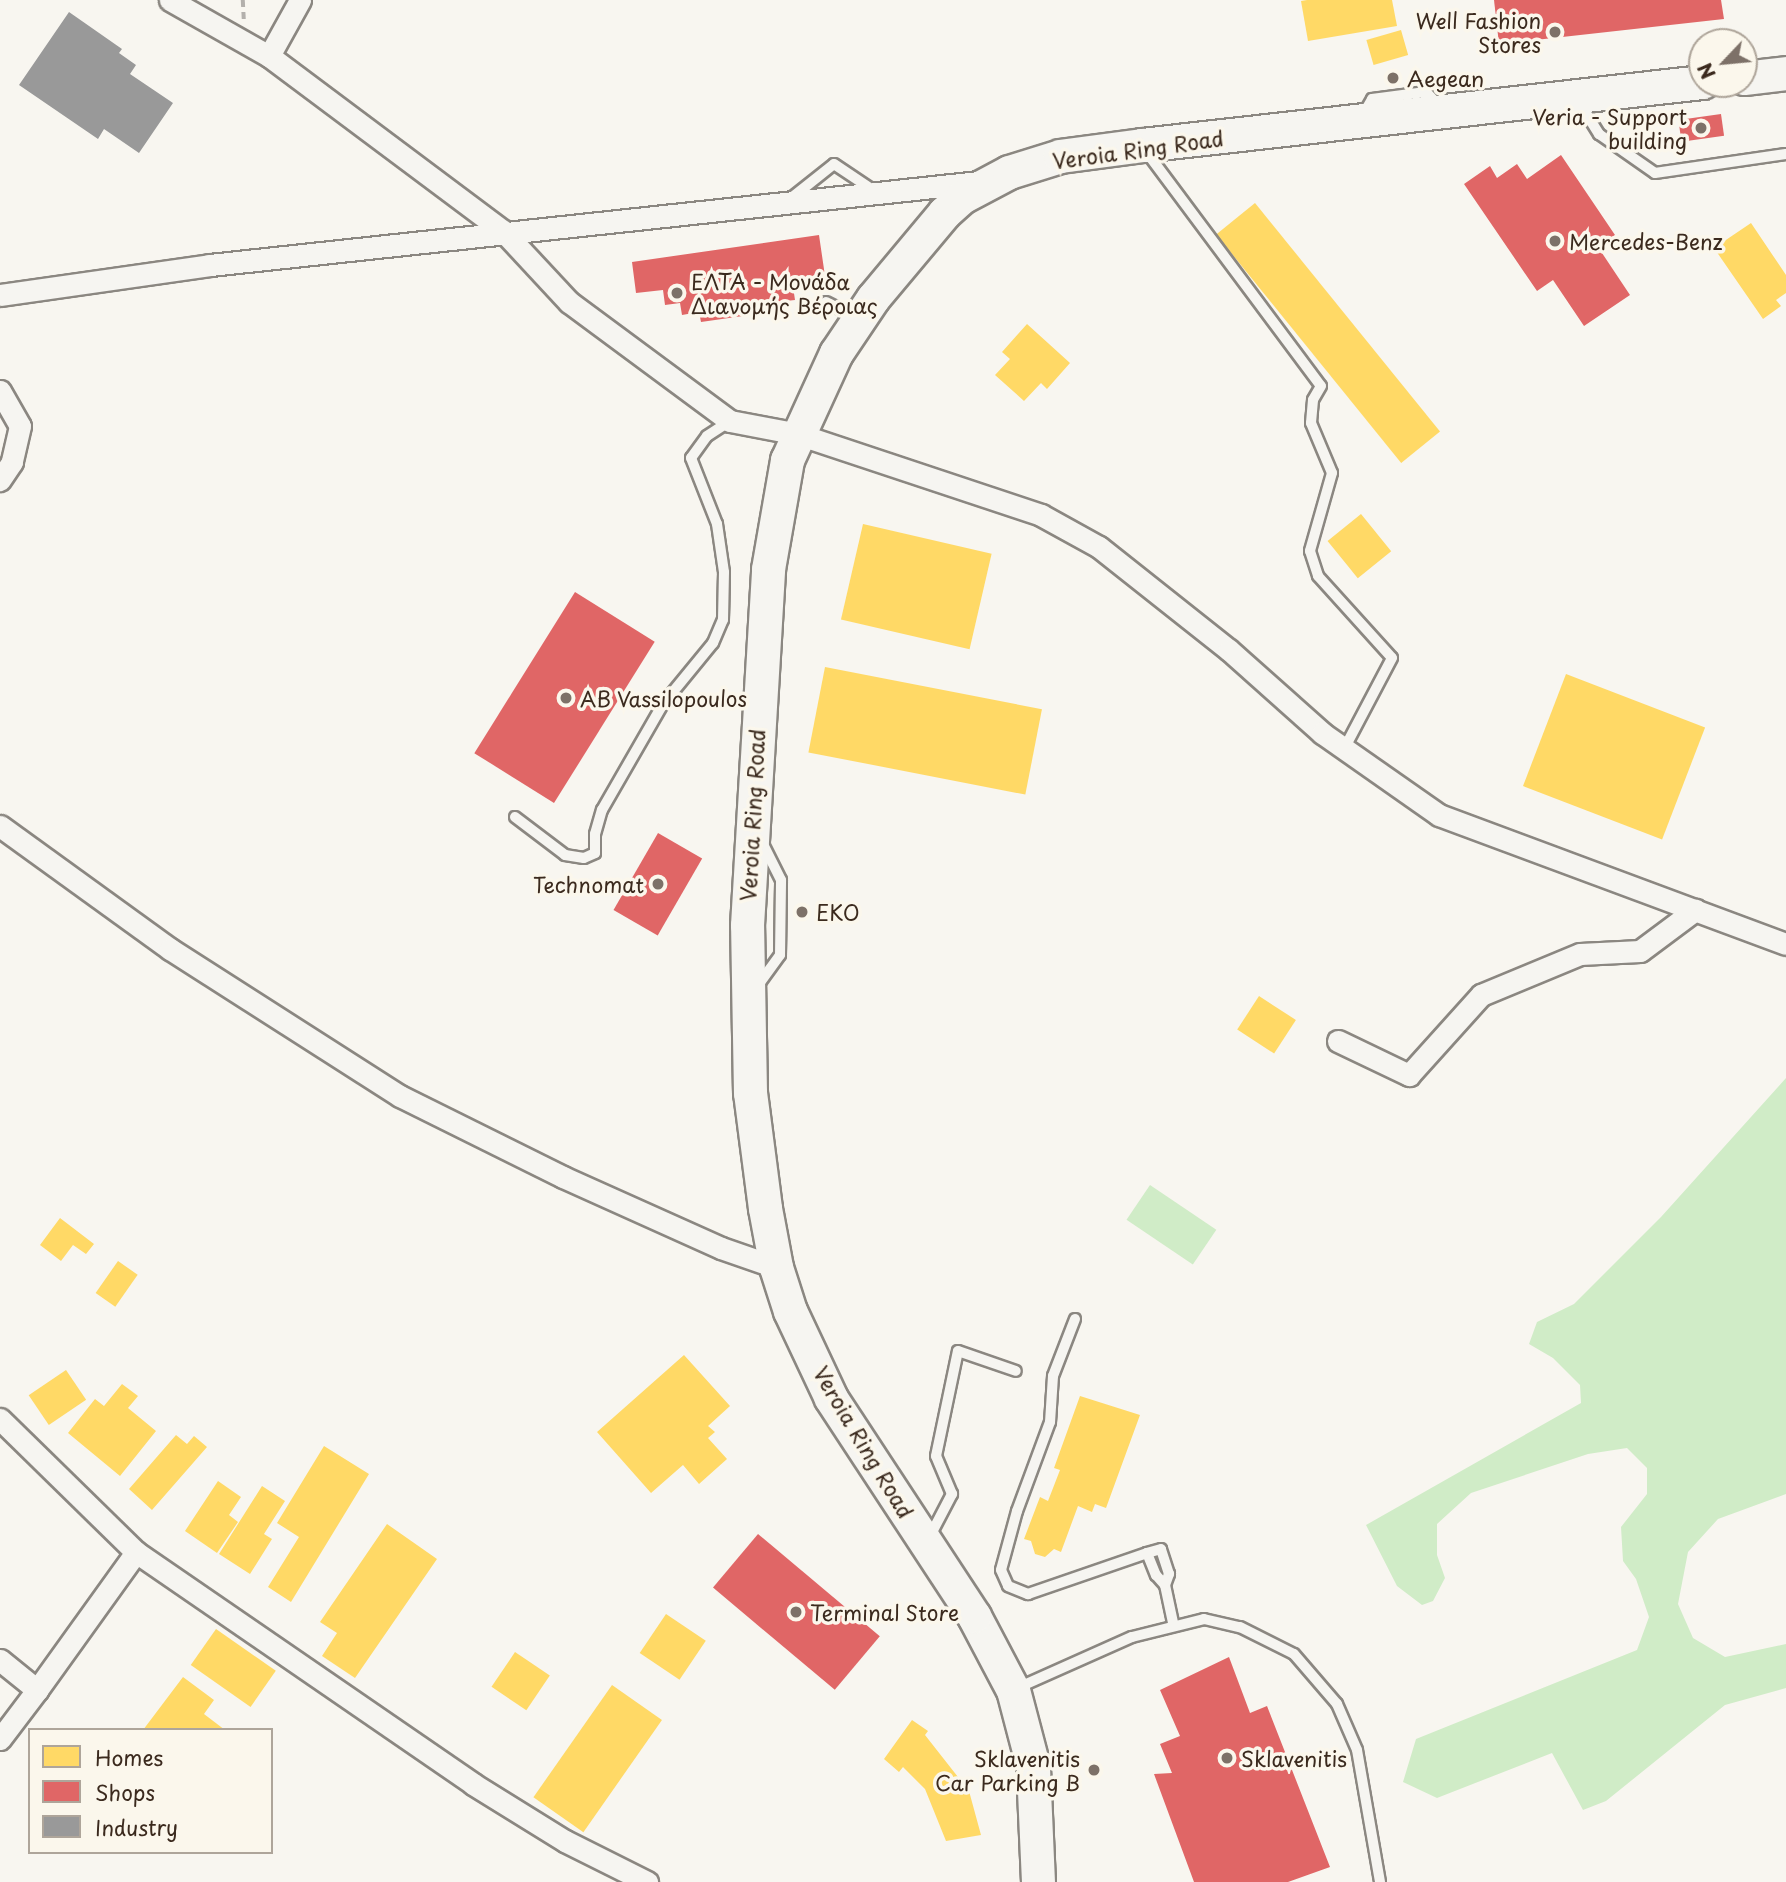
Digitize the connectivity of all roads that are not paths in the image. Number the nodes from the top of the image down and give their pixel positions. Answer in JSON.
{"nodes":[{"id":1,"x":170,"y":0,"type":"edge"},
{"id":2,"x":300,"y":0,"type":"edge"},
{"id":3,"x":269,"y":56,"type":"junction"},
{"id":4,"x":1786,"y":73,"type":"edge"},
{"id":5,"x":1758,"y":76,"type":"edge"},
{"id":6,"x":1688,"y":84,"type":"edge"},
{"id":7,"x":1576,"y":97,"type":"junction"},
{"id":8,"x":1142,"y":145,"type":"junction"},
{"id":9,"x":1786,"y":153,"type":"edge"},
{"id":10,"x":988,"y":181,"type":"junction"},
{"id":11,"x":877,"y":192,"type":"junction"},
{"id":12,"x":784,"y":207,"type":"junction"},
{"id":13,"x":503,"y":232,"type":"junction"},
{"id":14,"x":0,"y":295,"type":"edge"},
{"id":15,"x":873,"y":298,"type":"junction"},
{"id":16,"x":827,"y":302,"type":"dead end"},
{"id":17,"x":0,"y":391,"type":"edge"},
{"id":18,"x":730,"y":421,"type":"junction"},
{"id":19,"x":798,"y":434,"type":"junction"},
{"id":20,"x":0,"y":480,"type":"edge"},
{"id":21,"x":1344,"y":749,"type":"junction"},
{"id":22,"x":515,"y":817,"type":"dead end"},
{"id":23,"x":0,"y":826,"type":"edge"},
{"id":24,"x":1695,"y":910,"type":"junction"},
{"id":25,"x":1786,"y":944,"type":"edge"},
{"id":26,"x":1338,"y":1041,"type":"dead end"},
{"id":27,"x":776,"y":1267,"type":"junction"},
{"id":28,"x":1075,"y":1319,"type":"dead end"},
{"id":29,"x":1016,"y":1371,"type":"dead end"},
{"id":30,"x":0,"y":1419,"type":"edge"},
{"id":31,"x":926,"y":1543,"type":"junction"},
{"id":32,"x":136,"y":1552,"type":"junction"},
{"id":33,"x":1173,"y":1624,"type":"junction"},
{"id":34,"x":0,"y":1660,"type":"edge"},
{"id":35,"x":37,"y":1689,"type":"junction"},
{"id":36,"x":1013,"y":1690,"type":"junction"},
{"id":37,"x":0,"y":1739,"type":"edge"},
{"id":38,"x":647,"y":1882,"type":"edge"},
{"id":39,"x":1038,"y":1882,"type":"edge"},
{"id":40,"x":1380,"y":1882,"type":"edge"}],
"edges":[{"from":1,"to":3,"type":"street"},
{"from":2,"to":3,"type":"street"},
{"from":3,"to":13,"type":"street"},
{"from":4,"to":5,"type":"main road"},
{"from":6,"to":7,"type":"main road","name":"Verοia Ring Road"},
{"from":7,"to":8,"type":"main road","name":"Verοia Ring Road"},
{"from":7,"to":9,"type":"lane"},
{"from":8,"to":10,"type":"main road","name":"Verοia Ring Road"},
{"from":8,"to":21,"type":"lane"},
{"from":10,"to":11,"type":"street"},
{"from":10,"to":15,"type":"main road","name":"Verοia Ring Road"},
{"from":11,"to":12,"type":"street"},
{"from":11,"to":12,"type":"lane"},
{"from":12,"to":13,"type":"street"},
{"from":13,"to":14,"type":"street"},
{"from":13,"to":18,"type":"street"},
{"from":15,"to":16,"type":"lane"},
{"from":15,"to":19,"type":"main road","name":"Verοia Ring Road"},
{"from":17,"to":20,"type":"street"},
{"from":18,"to":19,"type":"street"},
{"from":18,"to":22,"type":"lane"},
{"from":19,"to":21,"type":"street"},
{"from":19,"to":27,"type":"main road","name":"Verοia Ring Road"},
{"from":21,"to":24,"type":"street"},
{"from":23,"to":27,"type":"street"},
{"from":24,"to":25,"type":"street"},
{"from":24,"to":26,"type":"street"},
{"from":27,"to":31,"type":"main road","name":"Verοia Ring Road"},
{"from":28,"to":33,"type":"lane"},
{"from":29,"to":31,"type":"lane"},
{"from":30,"to":32,"type":"street"},
{"from":31,"to":36,"type":"main road","name":"Verοia Ring Road"},
{"from":32,"to":35,"type":"street"},
{"from":32,"to":38,"type":"street"},
{"from":33,"to":36,"type":"lane"},
{"from":33,"to":40,"type":"lane"},
{"from":34,"to":35,"type":"street"},
{"from":35,"to":37,"type":"street"},
{"from":36,"to":39,"type":"main road","name":"Verοia Ring Road"}]}
